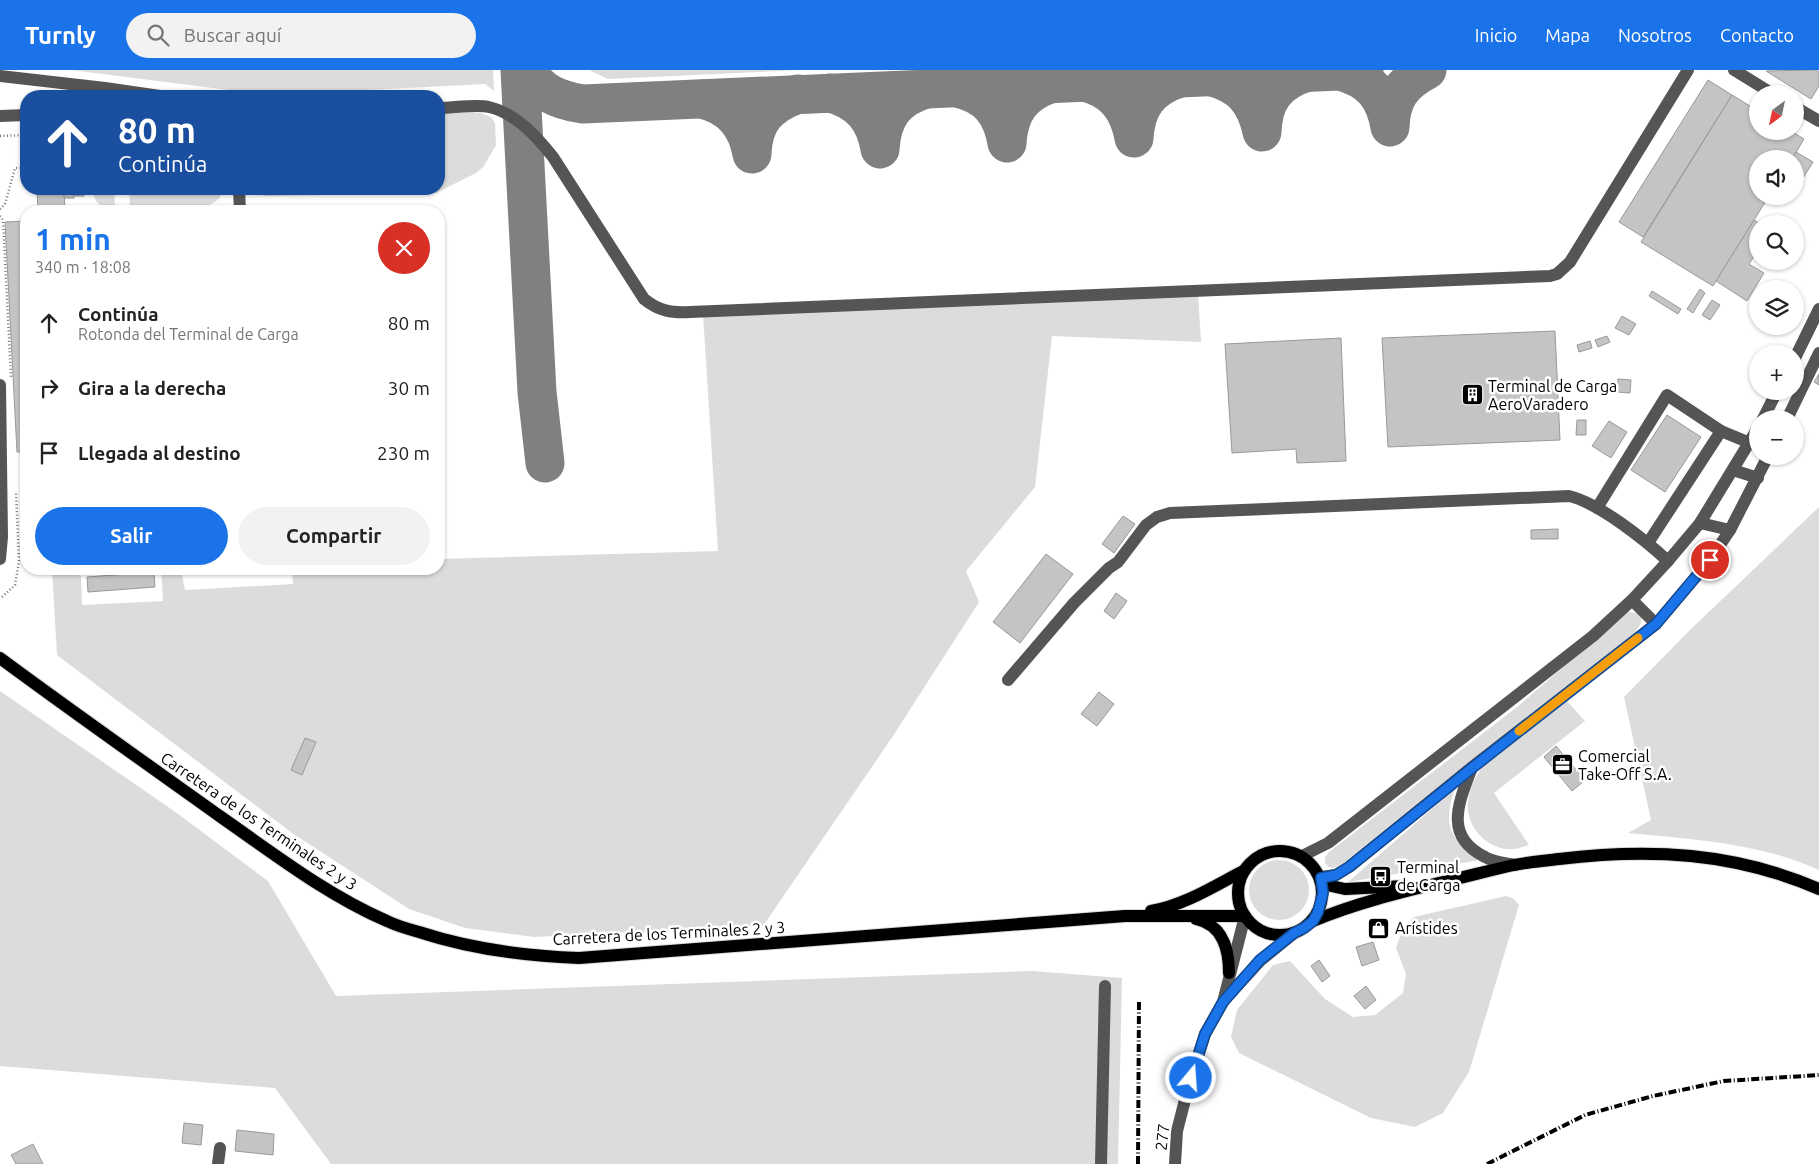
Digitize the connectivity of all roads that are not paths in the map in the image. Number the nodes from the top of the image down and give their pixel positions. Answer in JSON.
{"nodes":[{"id":1,"x":1688,"y":70,"type":"edge"},
{"id":2,"x":1734,"y":70,"type":"edge"},
{"id":3,"x":0,"y":76,"type":"edge"},
{"id":4,"x":1758,"y":85,"type":"edge"},
{"id":5,"x":119,"y":90,"type":"edge"},
{"id":6,"x":445,"y":108,"type":"edge"},
{"id":7,"x":1804,"y":112,"type":"edge"},
{"id":8,"x":20,"y":115,"type":"edge"},
{"id":9,"x":0,"y":116,"type":"edge"},
{"id":10,"x":1819,"y":121,"type":"edge"},
{"id":11,"x":1819,"y":309,"type":"edge"},
{"id":12,"x":1801,"y":345,"type":"edge"},
{"id":13,"x":1819,"y":353,"type":"edge"},
{"id":14,"x":1804,"y":366,"type":"edge"},
{"id":15,"x":1811,"y":369,"type":"junction"},
{"id":16,"x":0,"y":385,"type":"edge"},
{"id":17,"x":1791,"y":410,"type":"edge"},
{"id":18,"x":1721,"y":431,"type":"junction"},
{"id":19,"x":1749,"y":443,"type":"edge"},
{"id":20,"x":1749,"y":445,"type":"edge"},
{"id":21,"x":1764,"y":465,"type":"edge"},
{"id":22,"x":1733,"y":470,"type":"junction"},
{"id":23,"x":1758,"y":478,"type":"junction"},
{"id":24,"x":1597,"y":508,"type":"junction"},
{"id":25,"x":1700,"y":523,"type":"junction"},
{"id":26,"x":1730,"y":530,"type":"junction"},
{"id":27,"x":1648,"y":543,"type":"junction"},
{"id":28,"x":0,"y":559,"type":"edge"},
{"id":29,"x":1668,"y":561,"type":"junction"},
{"id":30,"x":1632,"y":600,"type":"junction"},
{"id":31,"x":1656,"y":624,"type":"junction"},
{"id":32,"x":0,"y":658,"type":"edge"},
{"id":33,"x":1008,"y":680,"type":"dead end"},
{"id":34,"x":1472,"y":768,"type":"junction"},
{"id":35,"x":1302,"y":856,"type":"junction"},
{"id":36,"x":1515,"y":865,"type":"junction"},
{"id":37,"x":1245,"y":870,"type":"junction"},
{"id":38,"x":1321,"y":881,"type":"junction"},
{"id":39,"x":1435,"y":884,"type":"junction"},
{"id":40,"x":1819,"y":889,"type":"edge"},
{"id":41,"x":1125,"y":916,"type":"junction"},
{"id":42,"x":1184,"y":916,"type":"junction"},
{"id":43,"x":1245,"y":916,"type":"junction"},
{"id":44,"x":1313,"y":921,"type":"junction"},
{"id":45,"x":1294,"y":933,"type":"junction"},
{"id":46,"x":1230,"y":973,"type":"junction"},
{"id":47,"x":1104,"y":986,"type":"dead end"},
{"id":48,"x":1223,"y":1002,"type":"junction"},
{"id":49,"x":220,"y":1148,"type":"dead end"},
{"id":50,"x":218,"y":1164,"type":"edge"},
{"id":51,"x":1101,"y":1164,"type":"edge"},
{"id":52,"x":1175,"y":1164,"type":"edge"}],
"edges":[{"from":1,"to":6,"type":"street"},
{"from":2,"to":4,"type":"street"},
{"from":3,"to":5,"type":"street"},
{"from":7,"to":10,"type":"street"},
{"from":8,"to":9,"type":"street"},
{"from":11,"to":12,"type":"street"},
{"from":13,"to":15,"type":"street"},
{"from":14,"to":15,"type":"street"},
{"from":15,"to":17,"type":"street"},
{"from":16,"to":28,"type":"street"},
{"from":18,"to":19,"type":"street"},
{"from":18,"to":24,"type":"street"},
{"from":18,"to":27,"type":"street"},
{"from":20,"to":22,"type":"street"},
{"from":21,"to":23,"type":"street"},
{"from":22,"to":23,"type":"street"},
{"from":22,"to":25,"type":"street"},
{"from":23,"to":26,"type":"street"},
{"from":24,"to":27,"type":"street"},
{"from":24,"to":33,"type":"street"},
{"from":25,"to":26,"type":"street"},
{"from":25,"to":29,"type":"street"},
{"from":26,"to":31,"type":"street"},
{"from":27,"to":29,"type":"street"},
{"from":29,"to":30,"type":"street"},
{"from":30,"to":31,"type":"street"},
{"from":30,"to":35,"type":"street"},
{"from":31,"to":34,"type":"street"},
{"from":32,"to":41,"type":"main road","name":"Carretera de los Terminales 2 y 3"},
{"from":34,"to":36,"type":"street"},
{"from":34,"to":38,"type":"street"},
{"from":35,"to":37,"type":"main road"},
{"from":35,"to":38,"type":"main road"},
{"from":36,"to":39,"type":"main road"},
{"from":36,"to":40,"type":"main road"},
{"from":37,"to":41,"type":"main road","name":"Carretera de los Terminales 2 y 3"},
{"from":37,"to":43,"type":"main road"},
{"from":38,"to":39,"type":"main road"},
{"from":38,"to":44,"type":"main road"},
{"from":39,"to":44,"type":"main road"},
{"from":41,"to":42,"type":"main road","name":"Carretera de los Terminales 2 y 3"},
{"from":42,"to":43,"type":"main road","name":"Carretera de los Terminales 2 y 3"},
{"from":42,"to":46,"type":"main road"},
{"from":43,"to":45,"type":"main road"},
{"from":43,"to":46,"type":"street","name":"277"},
{"from":44,"to":45,"type":"main road"},
{"from":45,"to":48,"type":"street","name":"277"},
{"from":46,"to":48,"type":"street","name":"277"},
{"from":47,"to":51,"type":"street"},
{"from":48,"to":52,"type":"street","name":"277"},
{"from":49,"to":50,"type":"street"}]}
